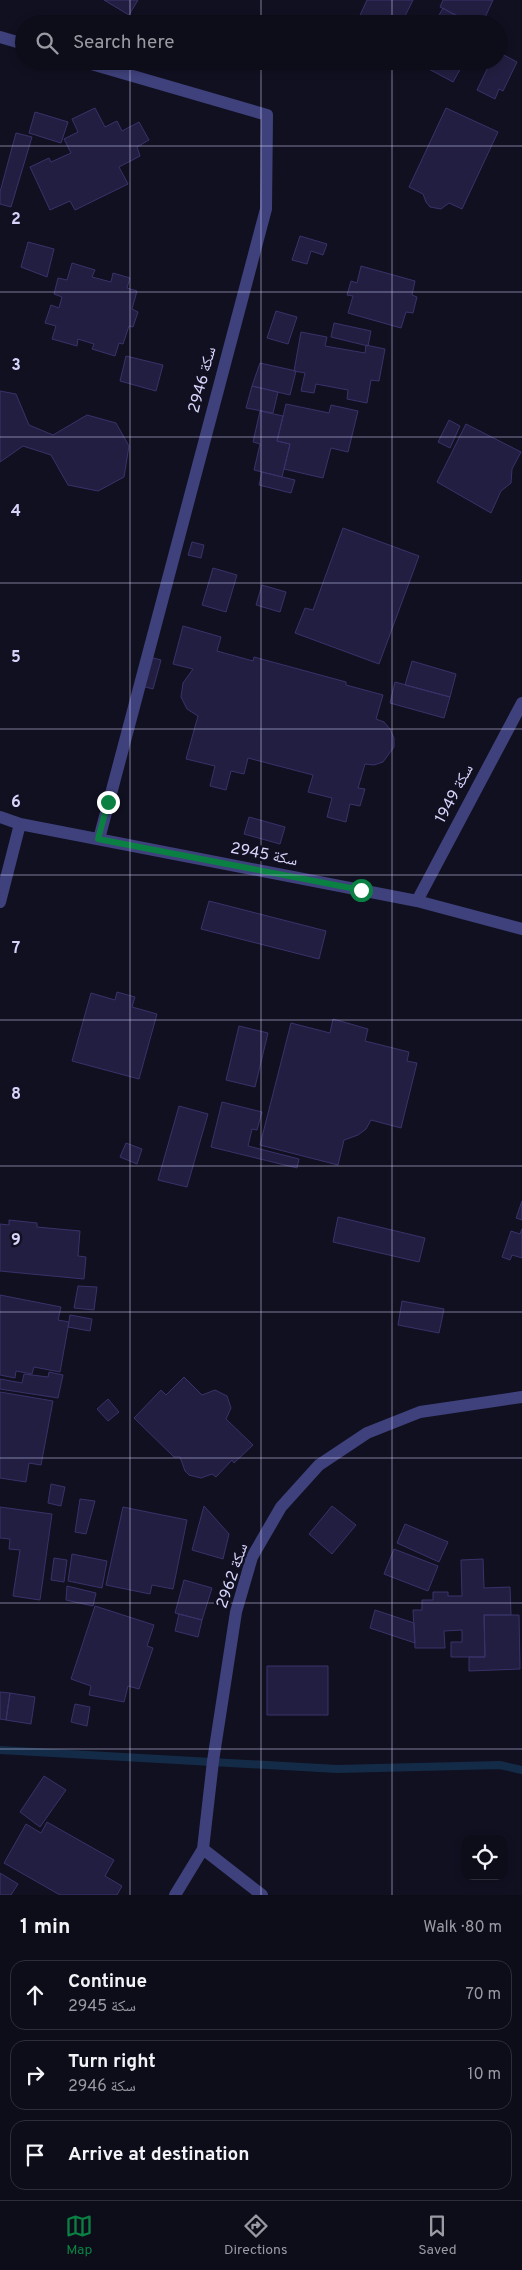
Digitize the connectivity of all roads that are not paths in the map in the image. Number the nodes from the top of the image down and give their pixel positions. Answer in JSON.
{"nodes":[{"id":1,"x":0,"y":37,"type":"edge"},
{"id":2,"x":15,"y":41,"type":"edge"},
{"id":3,"x":112,"y":70,"type":"edge"},
{"id":4,"x":522,"y":702,"type":"edge"},
{"id":5,"x":0,"y":817,"type":"edge"},
{"id":6,"x":20,"y":824,"type":"junction"},
{"id":7,"x":98,"y":839,"type":"junction"},
{"id":8,"x":418,"y":901,"type":"junction"},
{"id":9,"x":0,"y":902,"type":"edge"},
{"id":10,"x":522,"y":929,"type":"edge"},
{"id":11,"x":522,"y":1398,"type":"edge"},
{"id":12,"x":202,"y":1849,"type":"junction"},
{"id":13,"x":175,"y":1895,"type":"edge"},
{"id":14,"x":262,"y":1895,"type":"edge"}],
"edges":[{"from":1,"to":2,"type":"street"},
{"from":3,"to":7,"type":"street","name":"سكة 2946"},
{"from":4,"to":8,"type":"street","name":"سكة 1949"},
{"from":5,"to":6,"type":"street","name":"سكة 2945"},
{"from":6,"to":7,"type":"street","name":"سكة 2945"},
{"from":6,"to":9,"type":"street"},
{"from":7,"to":8,"type":"street","name":"سكة 2945"},
{"from":8,"to":10,"type":"street","name":"سكة 2945"},
{"from":11,"to":12,"type":"street","name":"سكة 2962"},
{"from":12,"to":13,"type":"street","name":"سكة 2962"},
{"from":12,"to":14,"type":"street"}]}
